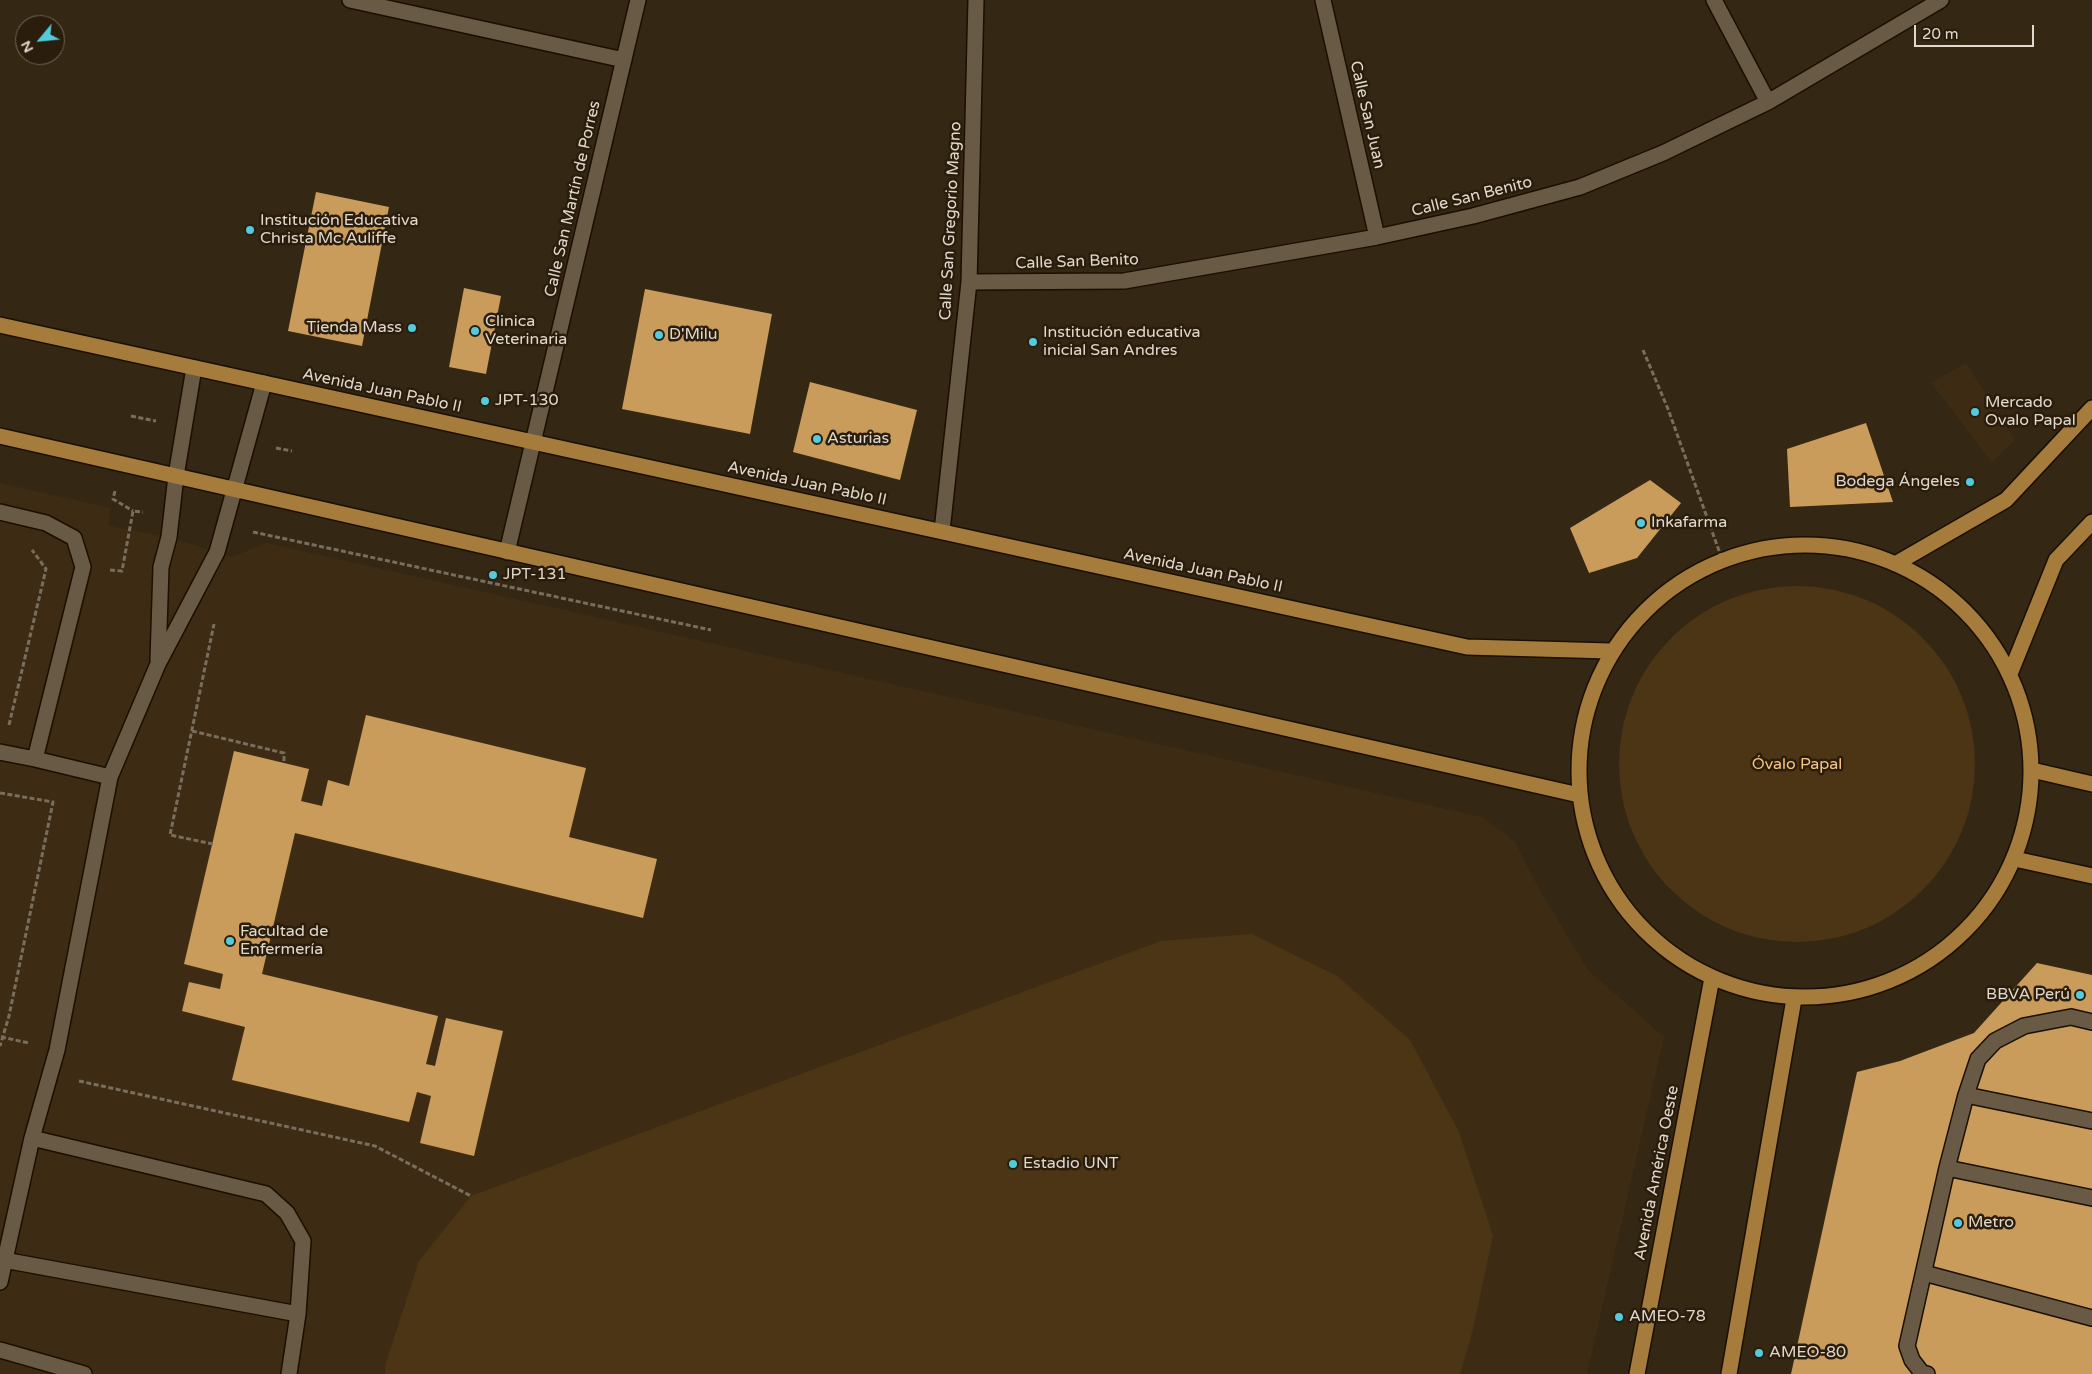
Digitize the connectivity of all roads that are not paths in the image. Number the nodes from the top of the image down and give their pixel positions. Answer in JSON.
{"nodes":[{"id":1,"x":350,"y":0,"type":"edge"},
{"id":2,"x":638,"y":0,"type":"edge"},
{"id":3,"x":976,"y":0,"type":"edge"},
{"id":4,"x":1323,"y":0,"type":"edge"},
{"id":5,"x":1714,"y":0,"type":"edge"},
{"id":6,"x":1941,"y":0,"type":"edge"},
{"id":7,"x":624,"y":60,"type":"junction"},
{"id":8,"x":1768,"y":102,"type":"junction"},
{"id":9,"x":1377,"y":238,"type":"junction"},
{"id":10,"x":969,"y":282,"type":"junction"},
{"id":11,"x":0,"y":325,"type":"edge"},
{"id":12,"x":194,"y":368,"type":"junction"},
{"id":13,"x":264,"y":383,"type":"junction"},
{"id":14,"x":2092,"y":408,"type":"edge"},
{"id":15,"x":0,"y":436,"type":"edge"},
{"id":16,"x":533,"y":442,"type":"junction"},
{"id":17,"x":176,"y":476,"type":"junction"},
{"id":18,"x":236,"y":490,"type":"junction"},
{"id":19,"x":0,"y":512,"type":"edge"},
{"id":20,"x":2092,"y":522,"type":"edge"},
{"id":21,"x":942,"y":532,"type":"junction"},
{"id":22,"x":507,"y":552,"type":"junction"},
{"id":23,"x":1897,"y":562,"type":"junction"},
{"id":24,"x":1610,"y":651,"type":"junction"},
{"id":25,"x":158,"y":664,"type":"junction"},
{"id":26,"x":2010,"y":674,"type":"junction"},
{"id":27,"x":1,"y":753,"type":"edge"},
{"id":28,"x":35,"y":759,"type":"junction"},
{"id":29,"x":2032,"y":770,"type":"junction"},
{"id":30,"x":110,"y":776,"type":"junction"},
{"id":31,"x":2092,"y":784,"type":"edge"},
{"id":32,"x":1578,"y":795,"type":"junction"},
{"id":33,"x":2016,"y":859,"type":"junction"},
{"id":34,"x":2092,"y":876,"type":"edge"},
{"id":35,"x":1712,"y":978,"type":"junction"},
{"id":36,"x":1794,"y":999,"type":"junction"},
{"id":37,"x":2092,"y":1022,"type":"edge"},
{"id":38,"x":1966,"y":1095,"type":"junction"},
{"id":39,"x":2092,"y":1121,"type":"edge"},
{"id":40,"x":32,"y":1138,"type":"junction"},
{"id":41,"x":1947,"y":1168,"type":"junction"},
{"id":42,"x":2092,"y":1198,"type":"edge"},
{"id":43,"x":4,"y":1260,"type":"junction"},
{"id":44,"x":1924,"y":1273,"type":"junction"},
{"id":45,"x":0,"y":1282,"type":"edge"},
{"id":46,"x":298,"y":1314,"type":"junction"},
{"id":47,"x":2092,"y":1318,"type":"edge"},
{"id":48,"x":0,"y":1350,"type":"edge"},
{"id":49,"x":84,"y":1374,"type":"edge"},
{"id":50,"x":289,"y":1374,"type":"edge"},
{"id":51,"x":1637,"y":1374,"type":"edge"},
{"id":52,"x":1729,"y":1374,"type":"edge"},
{"id":53,"x":1927,"y":1374,"type":"edge"}],
"edges":[{"from":1,"to":7,"type":"street"},
{"from":2,"to":7,"type":"street","name":"Calle San Martín de Porres"},
{"from":3,"to":10,"type":"street","name":"Calle San Gregorio Magno"},
{"from":4,"to":9,"type":"street","name":"Calle San Juan"},
{"from":5,"to":8,"type":"street"},
{"from":6,"to":8,"type":"street","name":"Calle San Benito"},
{"from":7,"to":16,"type":"street","name":"Calle San Martín de Porres"},
{"from":8,"to":9,"type":"street","name":"Calle San Benito"},
{"from":9,"to":10,"type":"street","name":"Calle San Benito"},
{"from":10,"to":21,"type":"street","name":"Calle San Gregorio Magno"},
{"from":11,"to":12,"type":"main road","name":"Avenida Juan Pablo II"},
{"from":12,"to":13,"type":"main road","name":"Avenida Juan Pablo II"},
{"from":12,"to":17,"type":"street"},
{"from":13,"to":16,"type":"main road","name":"Avenida Juan Pablo II"},
{"from":13,"to":18,"type":"street"},
{"from":14,"to":23,"type":"main road"},
{"from":15,"to":17,"type":"main road"},
{"from":16,"to":21,"type":"main road","name":"Avenida Juan Pablo II"},
{"from":16,"to":22,"type":"street","name":"Calle San Martín de Porres"},
{"from":17,"to":18,"type":"main road"},
{"from":17,"to":25,"type":"street"},
{"from":18,"to":22,"type":"main road"},
{"from":18,"to":25,"type":"street"},
{"from":19,"to":28,"type":"street"},
{"from":20,"to":26,"type":"main road"},
{"from":21,"to":24,"type":"main road","name":"Avenida Juan Pablo II"},
{"from":22,"to":32,"type":"main road"},
{"from":23,"to":24,"type":"main road"},
{"from":23,"to":26,"type":"main road"},
{"from":24,"to":32,"type":"main road"},
{"from":25,"to":30,"type":"street"},
{"from":26,"to":29,"type":"main road"},
{"from":27,"to":28,"type":"street"},
{"from":28,"to":30,"type":"street"},
{"from":29,"to":31,"type":"main road"},
{"from":29,"to":33,"type":"main road"},
{"from":30,"to":40,"type":"street"},
{"from":32,"to":35,"type":"main road"},
{"from":33,"to":34,"type":"main road"},
{"from":33,"to":36,"type":"main road"},
{"from":35,"to":36,"type":"main road"},
{"from":35,"to":51,"type":"main road","name":"Avenida América Oeste"},
{"from":36,"to":52,"type":"main road"},
{"from":37,"to":38,"type":"street"},
{"from":38,"to":39,"type":"street"},
{"from":38,"to":41,"type":"street"},
{"from":40,"to":43,"type":"street"},
{"from":40,"to":46,"type":"street"},
{"from":41,"to":42,"type":"street"},
{"from":41,"to":44,"type":"street"},
{"from":43,"to":45,"type":"street"},
{"from":43,"to":46,"type":"street"},
{"from":44,"to":47,"type":"street"},
{"from":44,"to":53,"type":"street"},
{"from":46,"to":50,"type":"street"},
{"from":48,"to":49,"type":"street"}]}
